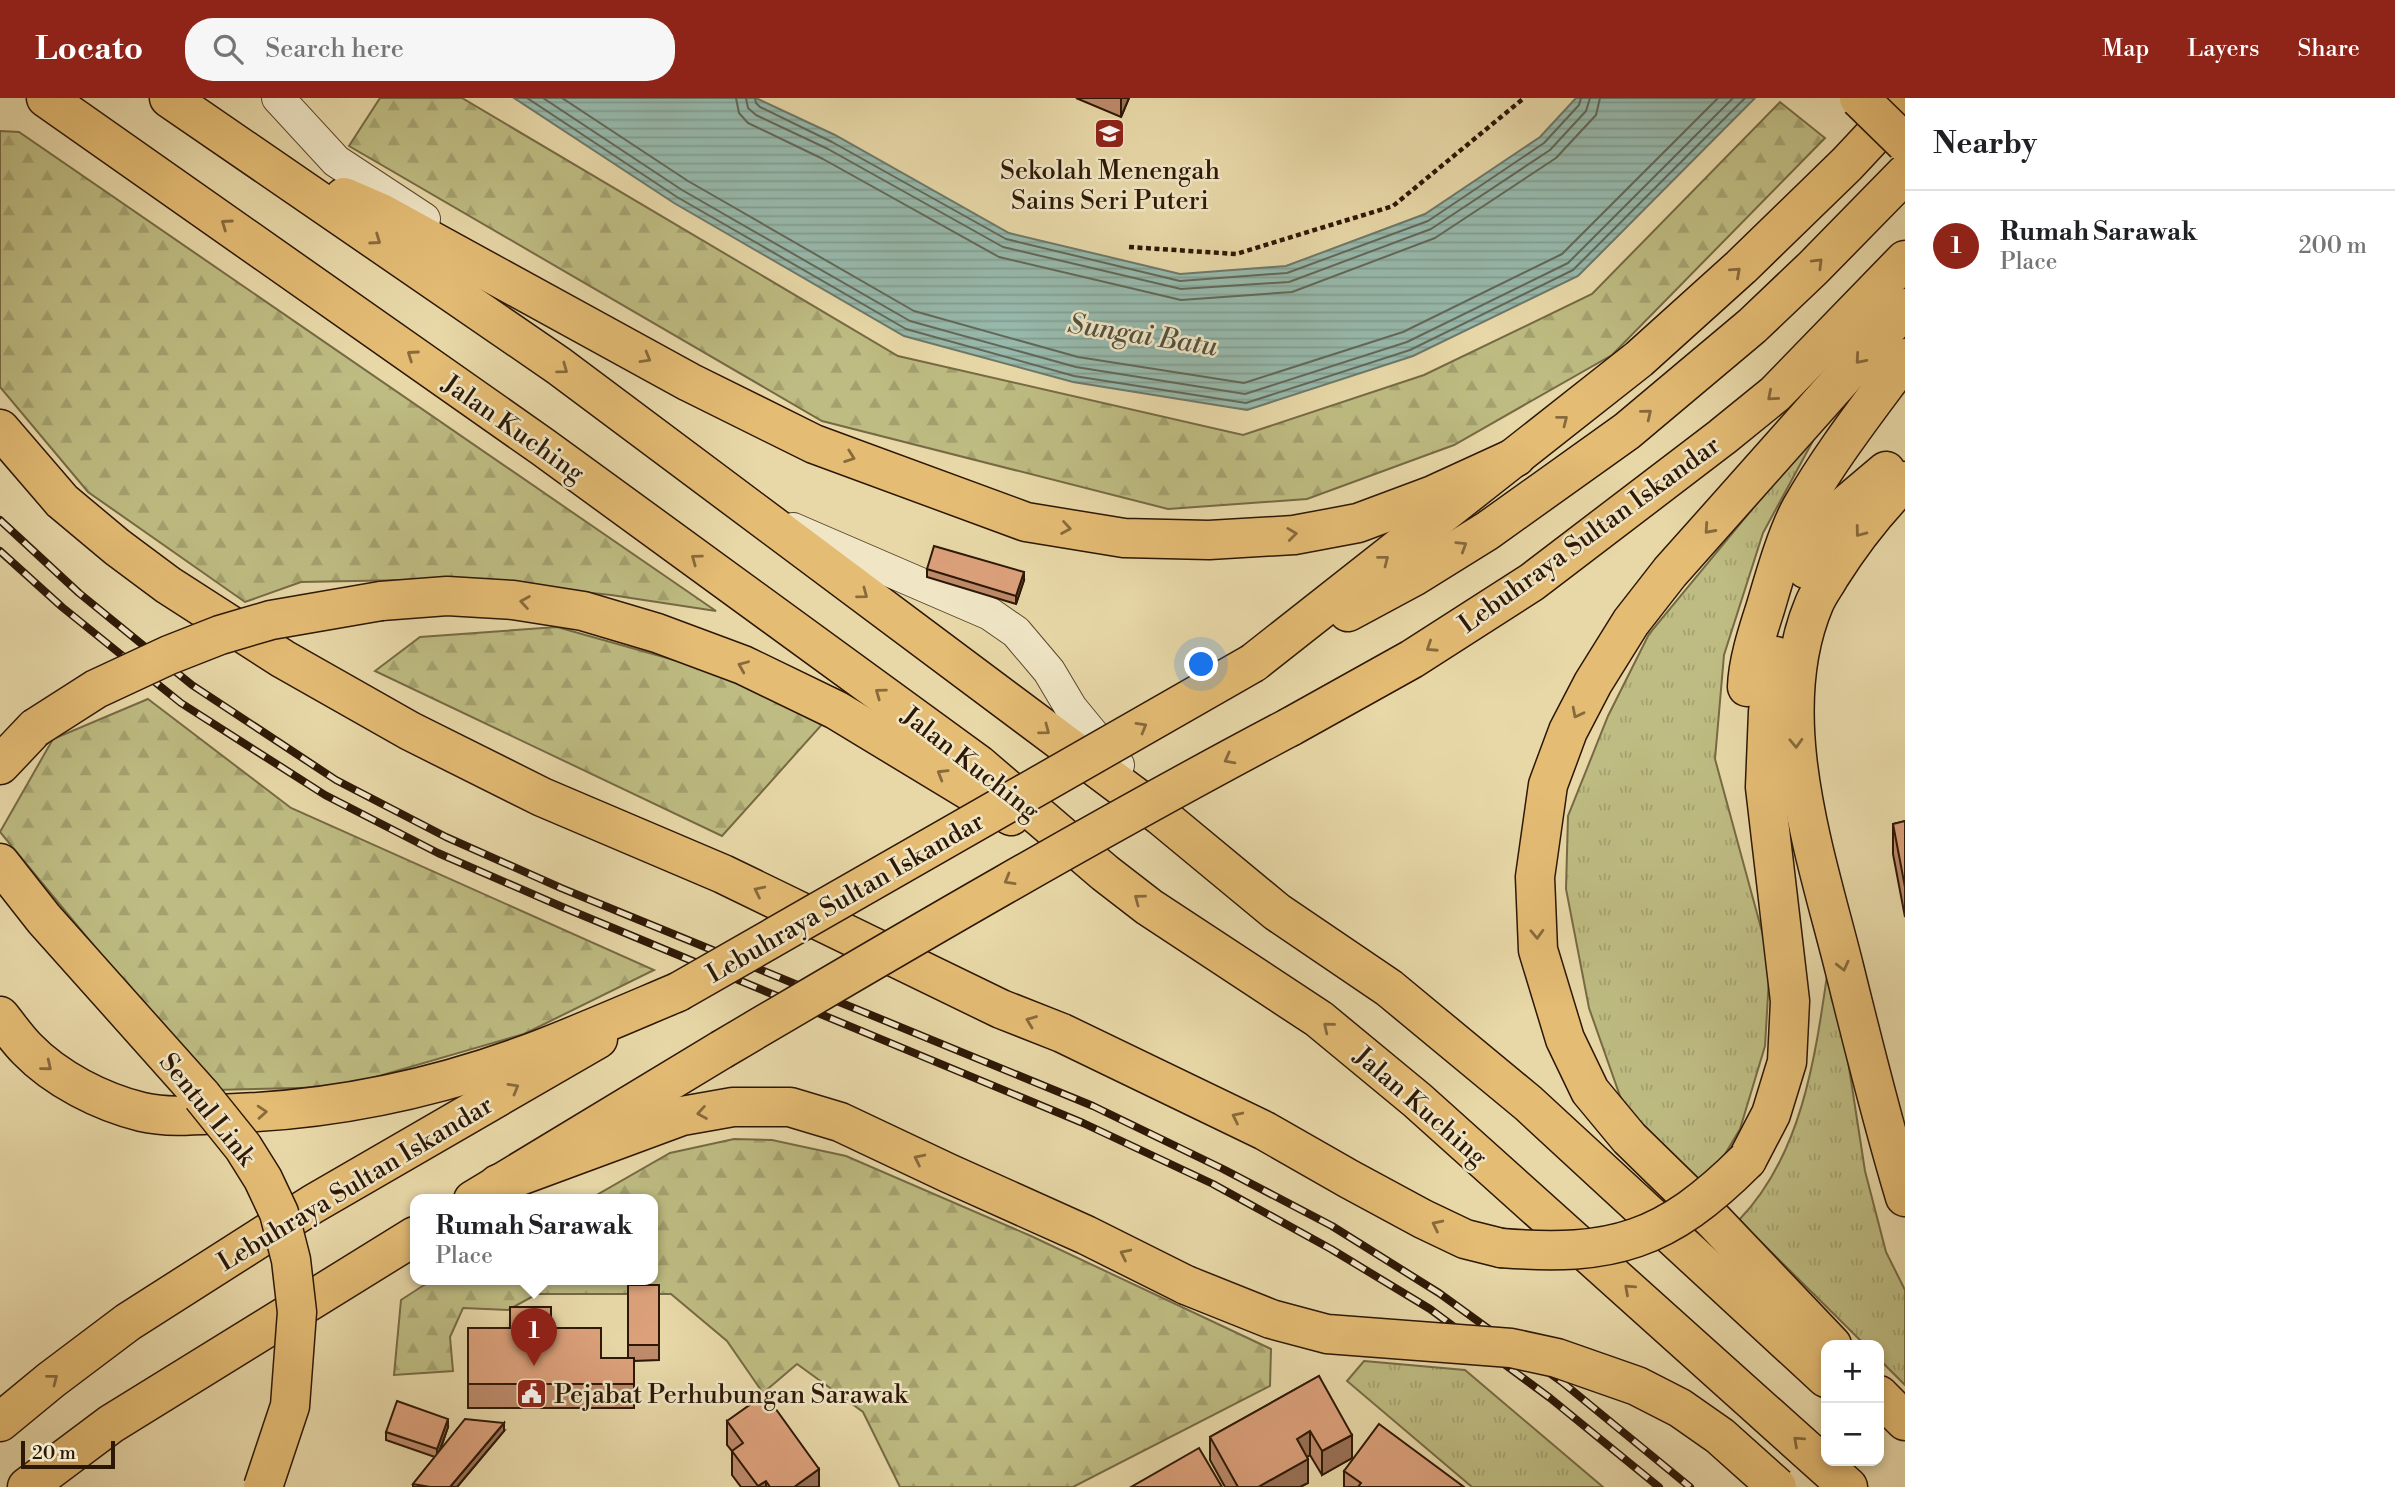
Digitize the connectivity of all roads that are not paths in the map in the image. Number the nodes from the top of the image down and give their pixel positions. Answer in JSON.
{"nodes":[{"id":1,"x":46,"y":98,"type":"edge"},
{"id":2,"x":169,"y":98,"type":"edge"},
{"id":3,"x":278,"y":98,"type":"edge"},
{"id":4,"x":1859,"y":98,"type":"edge"},
{"id":5,"x":1905,"y":103,"type":"edge"},
{"id":6,"x":1905,"y":143,"type":"edge"},
{"id":7,"x":279,"y":173,"type":"junction"},
{"id":8,"x":1905,"y":174,"type":"edge"},
{"id":9,"x":1905,"y":260,"type":"edge"},
{"id":10,"x":1905,"y":307,"type":"edge"},
{"id":11,"x":578,"y":320,"type":"junction"},
{"id":12,"x":1905,"y":358,"type":"edge"},
{"id":13,"x":0,"y":429,"type":"edge"},
{"id":14,"x":1516,"y":457,"type":"junction"},
{"id":15,"x":1905,"y":457,"type":"edge"},
{"id":16,"x":1905,"y":481,"type":"edge"},
{"id":17,"x":754,"y":512,"type":"junction"},
{"id":18,"x":1253,"y":663,"type":"junction"},
{"id":19,"x":0,"y":765,"type":"edge"},
{"id":20,"x":1161,"y":816,"type":"junction"},
{"id":21,"x":0,"y":863,"type":"edge"},
{"id":22,"x":1105,"y":873,"type":"junction"},
{"id":23,"x":1780,"y":913,"type":"junction"},
{"id":24,"x":678,"y":992,"type":"junction"},
{"id":25,"x":0,"y":1016,"type":"edge"},
{"id":26,"x":486,"y":1192,"type":"edge"},
{"id":27,"x":1905,"y":1197,"type":"edge"},
{"id":28,"x":410,"y":1239,"type":"edge"},
{"id":29,"x":1827,"y":1340,"type":"edge"},
{"id":30,"x":1821,"y":1373,"type":"edge"},
{"id":31,"x":1884,"y":1400,"type":"edge"},
{"id":32,"x":1905,"y":1421,"type":"edge"},
{"id":33,"x":0,"y":1422,"type":"edge"},
{"id":34,"x":1884,"y":1431,"type":"edge"},
{"id":35,"x":1905,"y":1450,"type":"edge"},
{"id":36,"x":27,"y":1487,"type":"edge"},
{"id":37,"x":263,"y":1487,"type":"edge"},
{"id":38,"x":1777,"y":1487,"type":"edge"},
{"id":39,"x":1848,"y":1487,"type":"edge"}],
"edges":[{"from":22,"to":1,"type":"main road","name":"Jalan Kuching","one_way":true},
{"from":2,"to":7,"type":"main road"},
{"from":3,"to":11,"type":"lane"},
{"from":4,"to":6,"type":"main road","bridge":true},
{"from":14,"to":5,"type":"main road","one_way":true},
{"from":7,"to":11,"type":"main road"},
{"from":7,"to":17,"type":"main road","one_way":true},
{"from":18,"to":8,"type":"main road","name":"Lebuhraya Sultan Iskandar","one_way":true},
{"from":9,"to":26,"type":"main road","name":"Lebuhraya Sultan Iskandar","one_way":true,"bridge":true},
{"from":10,"to":29,"type":"main road","one_way":true},
{"from":11,"to":14,"type":"main road","one_way":true},
{"from":12,"to":23,"type":"main road"},
{"from":23,"to":13,"type":"main road","one_way":true,"bridge":true},
{"from":18,"to":14,"type":"main road","one_way":true},
{"from":15,"to":23,"type":"main road"},
{"from":16,"to":27,"type":"main road","one_way":true},
{"from":17,"to":20,"type":"main road","one_way":true},
{"from":17,"to":20,"type":"lane"},
{"from":24,"to":18,"type":"main road","name":"Lebuhraya Sultan Iskandar","one_way":true,"bridge":true},
{"from":22,"to":19,"type":"main road","one_way":true,"bridge":true},
{"from":20,"to":30,"type":"main road"},
{"from":21,"to":37,"type":"main road","name":"Sentul Link","bridge":true},
{"from":39,"to":22,"type":"main road","name":"Jalan Kuching","one_way":true},
{"from":25,"to":24,"type":"main road","one_way":true},
{"from":33,"to":24,"type":"main road","name":"Lebuhraya Sultan Iskandar","one_way":true},
{"from":38,"to":26,"type":"main road","one_way":true,"bridge":true},
{"from":28,"to":36,"type":"main road"},
{"from":31,"to":32,"type":"main road"},
{"from":34,"to":35,"type":"main road"}]}
